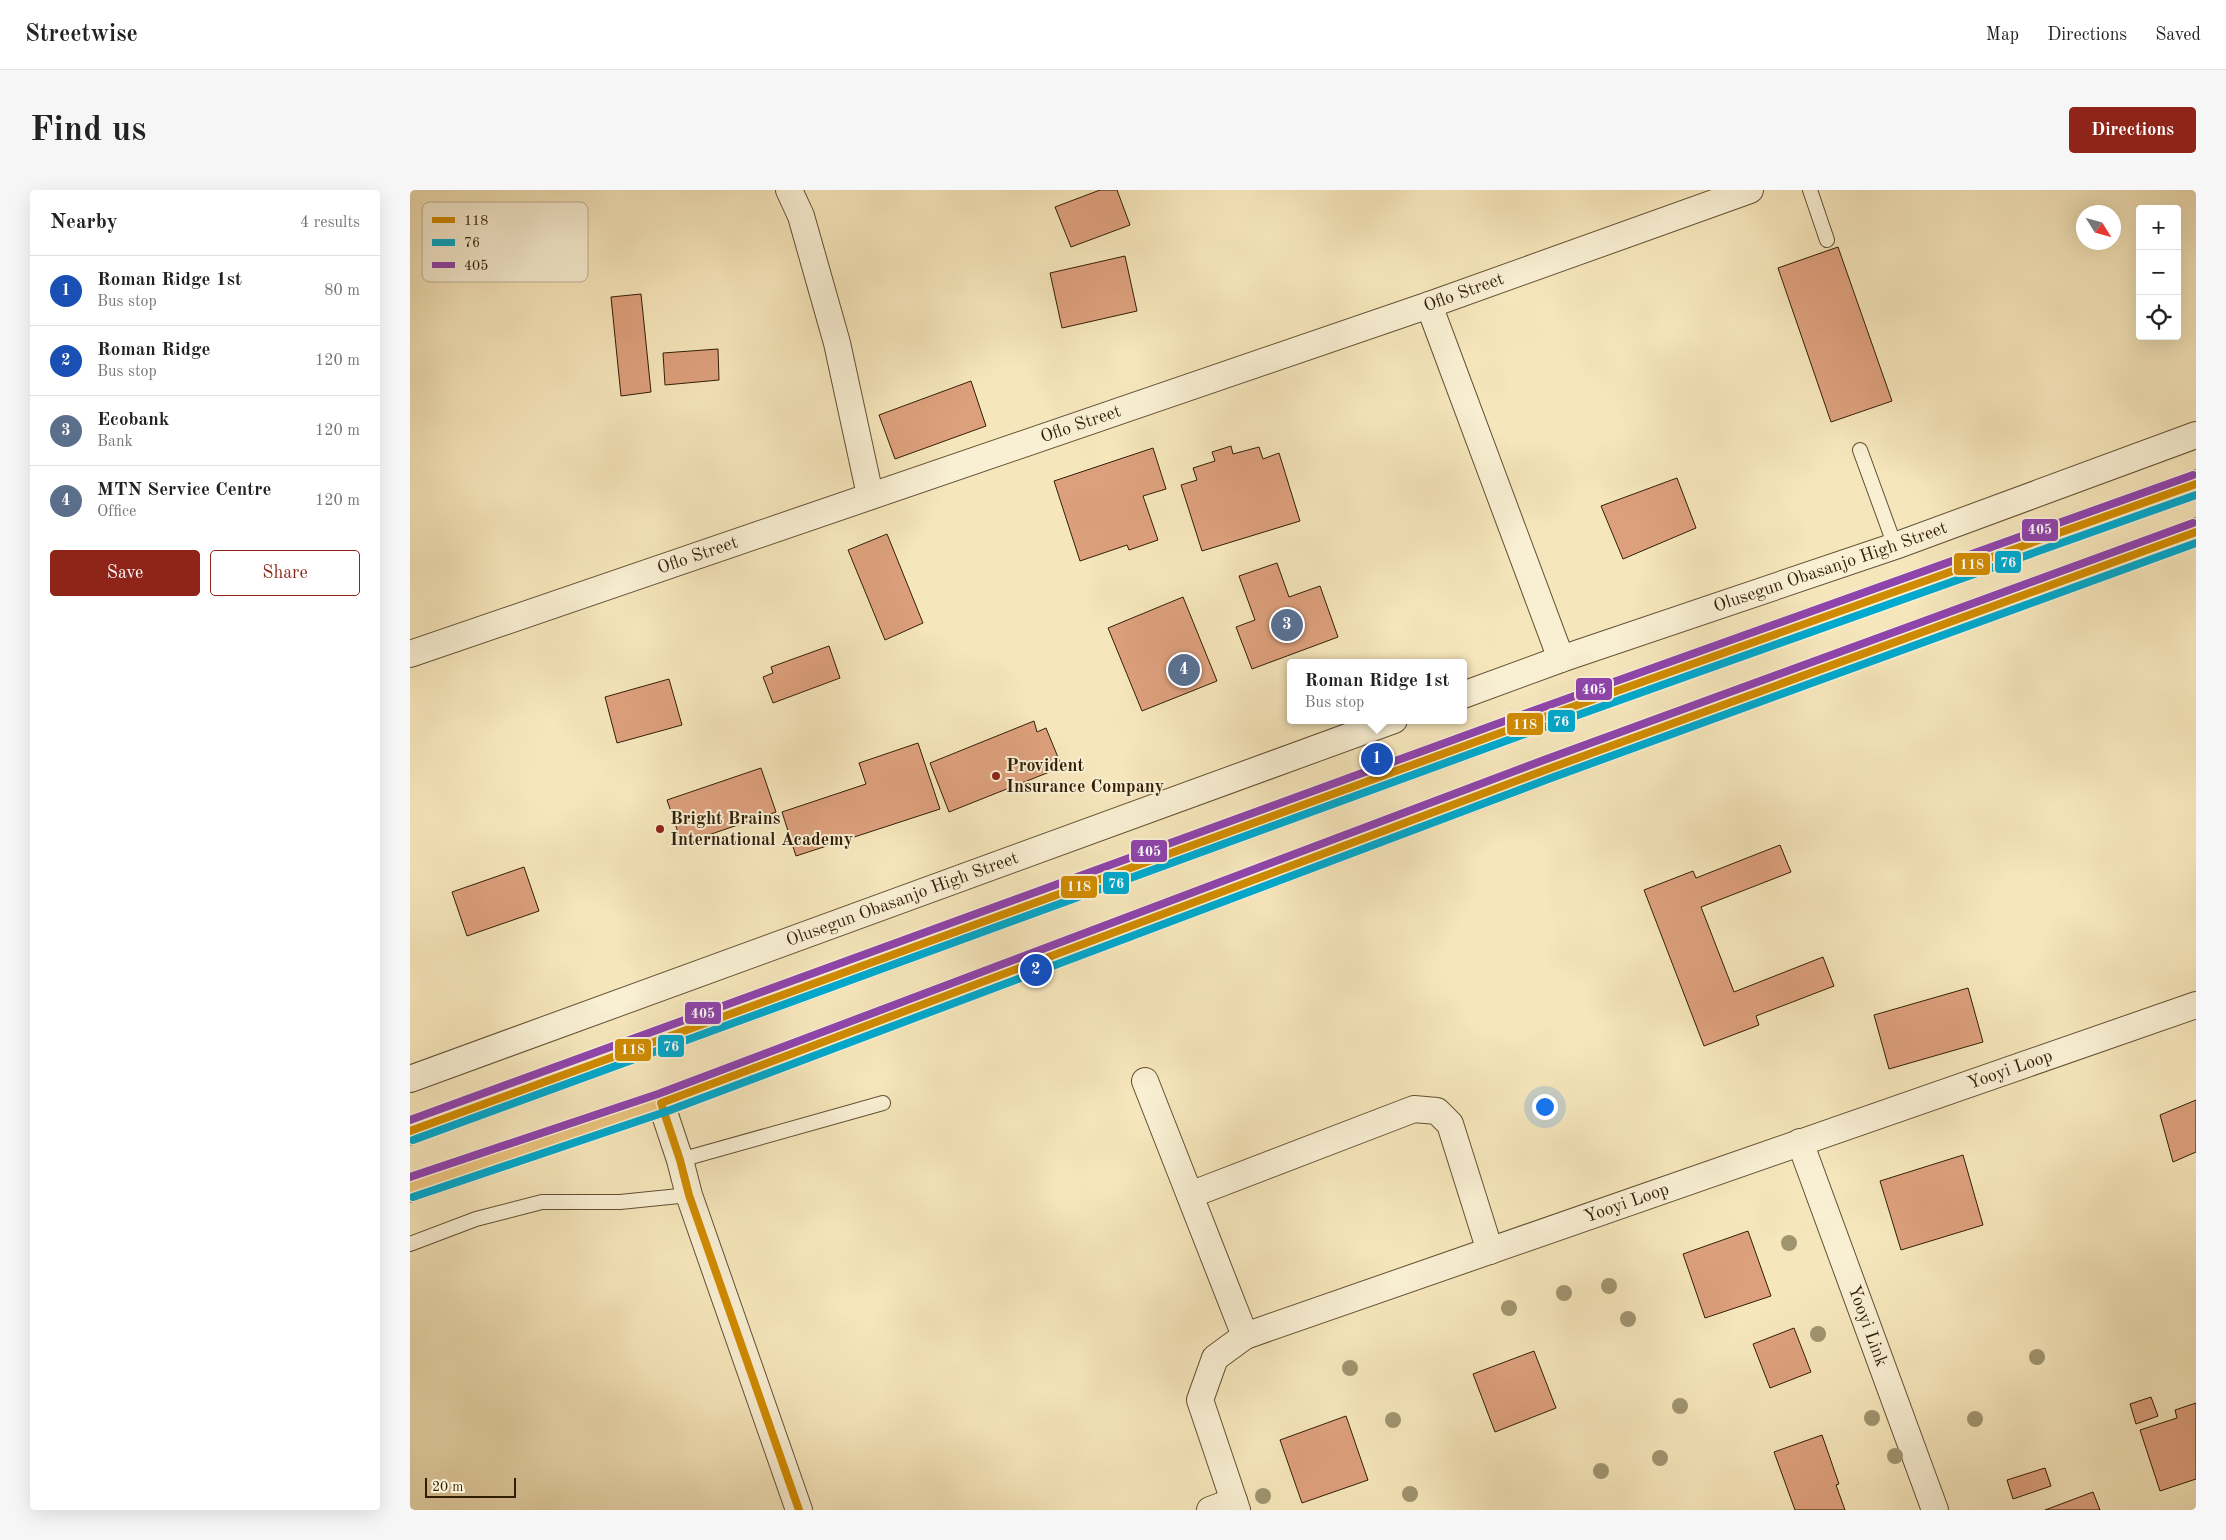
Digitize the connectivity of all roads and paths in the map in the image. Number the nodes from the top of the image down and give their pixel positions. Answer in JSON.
{"nodes":[{"id":1,"x":789,"y":190,"type":"edge"},
{"id":2,"x":1750,"y":190,"type":"edge"},
{"id":3,"x":1810,"y":190,"type":"edge"},
{"id":4,"x":1827,"y":240,"type":"dead end"},
{"id":5,"x":1429,"y":305,"type":"junction"},
{"id":6,"x":2196,"y":435,"type":"edge"},
{"id":7,"x":1860,"y":450,"type":"dead end"},
{"id":8,"x":2196,"y":484,"type":"edge"},
{"id":9,"x":870,"y":496,"type":"junction"},
{"id":10,"x":2196,"y":532,"type":"edge"},
{"id":11,"x":1895,"y":546,"type":"junction"},
{"id":12,"x":410,"y":654,"type":"edge"},
{"id":13,"x":1561,"y":659,"type":"junction"},
{"id":14,"x":1467,"y":694,"type":"edge"},
{"id":15,"x":1383,"y":724,"type":"edge"},
{"id":16,"x":2196,"y":1005,"type":"edge"},
{"id":17,"x":410,"y":1079,"type":"edge"},
{"id":18,"x":1145,"y":1081,"type":"dead end"},
{"id":19,"x":660,"y":1103,"type":"junction"},
{"id":20,"x":883,"y":1103,"type":"dead end"},
{"id":21,"x":410,"y":1131,"type":"edge"},
{"id":22,"x":1800,"y":1142,"type":"junction"},
{"id":23,"x":680,"y":1160,"type":"junction"},
{"id":24,"x":410,"y":1188,"type":"edge"},
{"id":25,"x":690,"y":1194,"type":"junction"},
{"id":26,"x":1190,"y":1195,"type":"junction"},
{"id":27,"x":410,"y":1244,"type":"edge"},
{"id":28,"x":1490,"y":1251,"type":"junction"},
{"id":29,"x":1245,"y":1336,"type":"junction"},
{"id":30,"x":1236,"y":1505,"type":"edge"},
{"id":31,"x":799,"y":1510,"type":"edge"},
{"id":32,"x":1210,"y":1510,"type":"edge"},
{"id":33,"x":1935,"y":1510,"type":"edge"}],
"edges":[{"from":1,"to":9,"type":"street"},
{"from":2,"to":5,"type":"street","name":"Oflo Street"},
{"from":3,"to":4,"type":"lane"},
{"from":5,"to":9,"type":"street","name":"Oflo Street"},
{"from":5,"to":13,"type":"street"},
{"from":6,"to":11,"type":"street","name":"Olusegun Obasanjo High Street"},
{"from":7,"to":11,"type":"lane"},
{"from":8,"to":21,"type":"main road"},
{"from":9,"to":12,"type":"street","name":"Oflo Street"},
{"from":10,"to":19,"type":"main road"},
{"from":11,"to":13,"type":"street","name":"Olusegun Obasanjo High Street"},
{"from":13,"to":14,"type":"street","name":"Olusegun Obasanjo High Street"},
{"from":15,"to":17,"type":"street","name":"Olusegun Obasanjo High Street"},
{"from":16,"to":22,"type":"street","name":"Yooyi Loop"},
{"from":18,"to":26,"type":"street"},
{"from":19,"to":23,"type":"street"},
{"from":19,"to":24,"type":"main road"},
{"from":20,"to":23,"type":"lane"},
{"from":22,"to":28,"type":"street","name":"Yooyi Loop"},
{"from":22,"to":33,"type":"street","name":"Yooyi Link"},
{"from":23,"to":25,"type":"street"},
{"from":25,"to":27,"type":"lane"},
{"from":25,"to":31,"type":"street"},
{"from":26,"to":28,"type":"street"},
{"from":26,"to":29,"type":"street"},
{"from":28,"to":29,"type":"street","name":"Yooyi Loop"},
{"from":29,"to":30,"type":"street","name":"Yooyi Loop"},
{"from":30,"to":32,"type":"street"}]}
